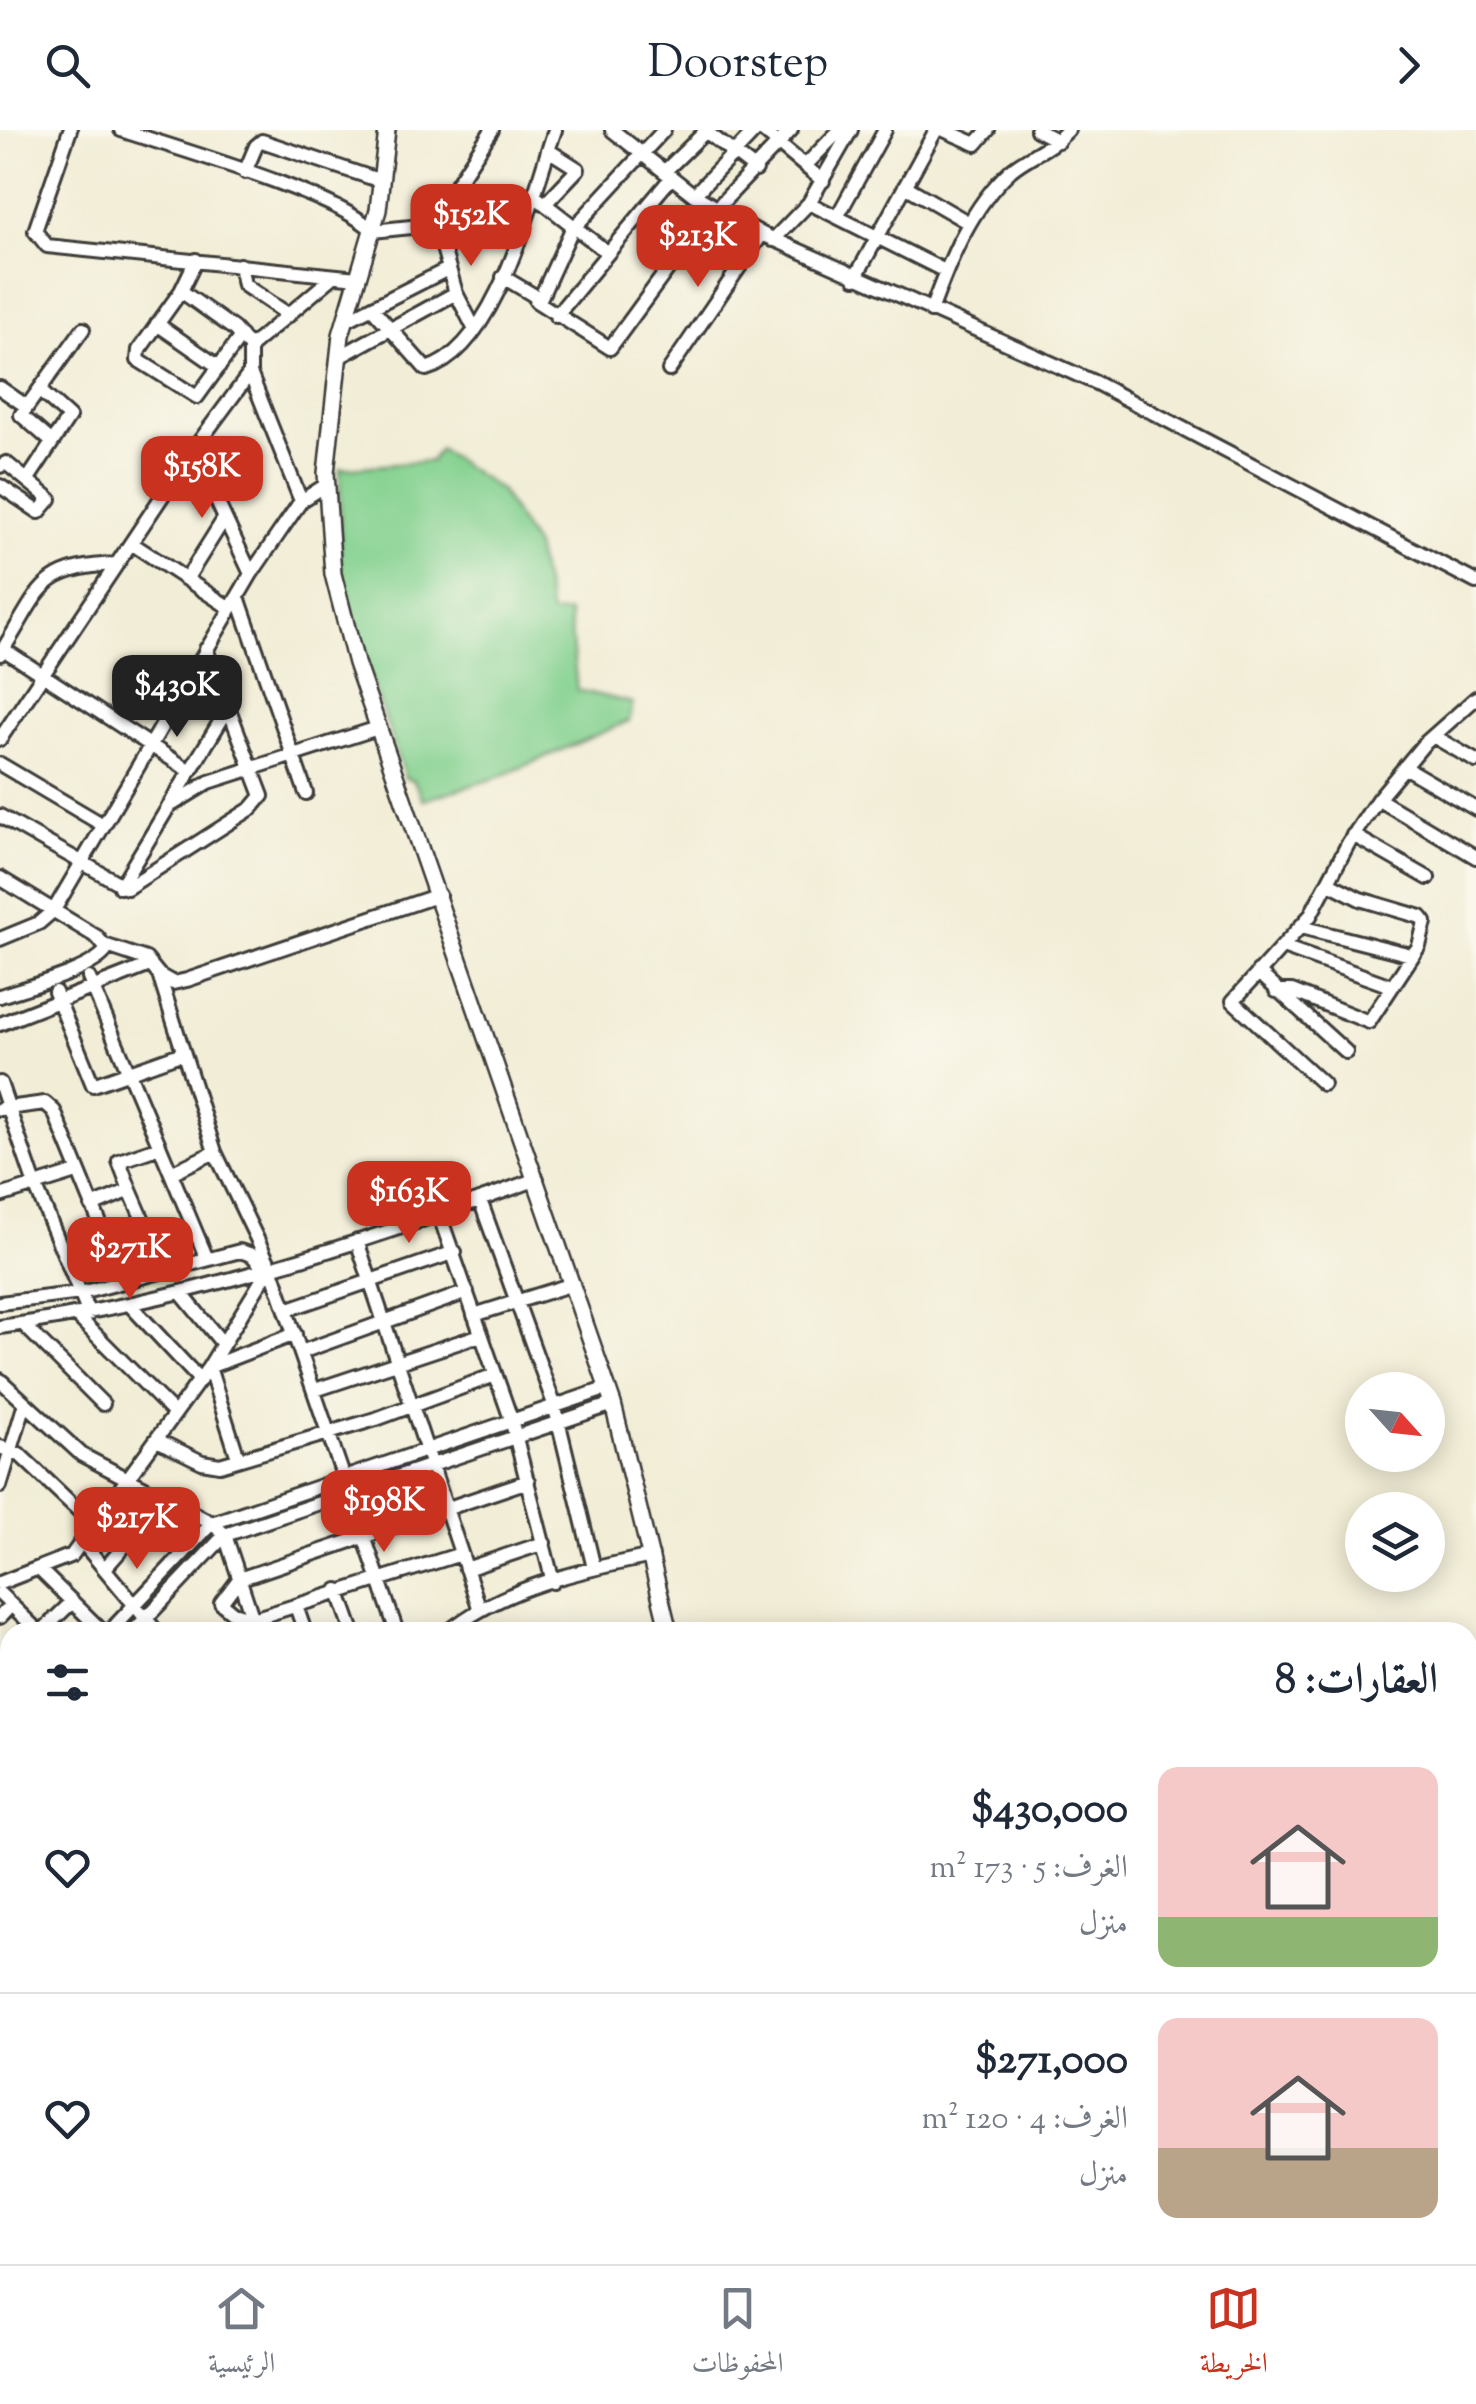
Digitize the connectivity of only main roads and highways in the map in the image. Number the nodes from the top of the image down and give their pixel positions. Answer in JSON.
{"nodes":[{"id":1,"x":387,"y":130,"type":"edge"},
{"id":2,"x":666,"y":1622,"type":"edge"}],
"edges":[{"from":1,"to":2,"type":"main road"}]}
